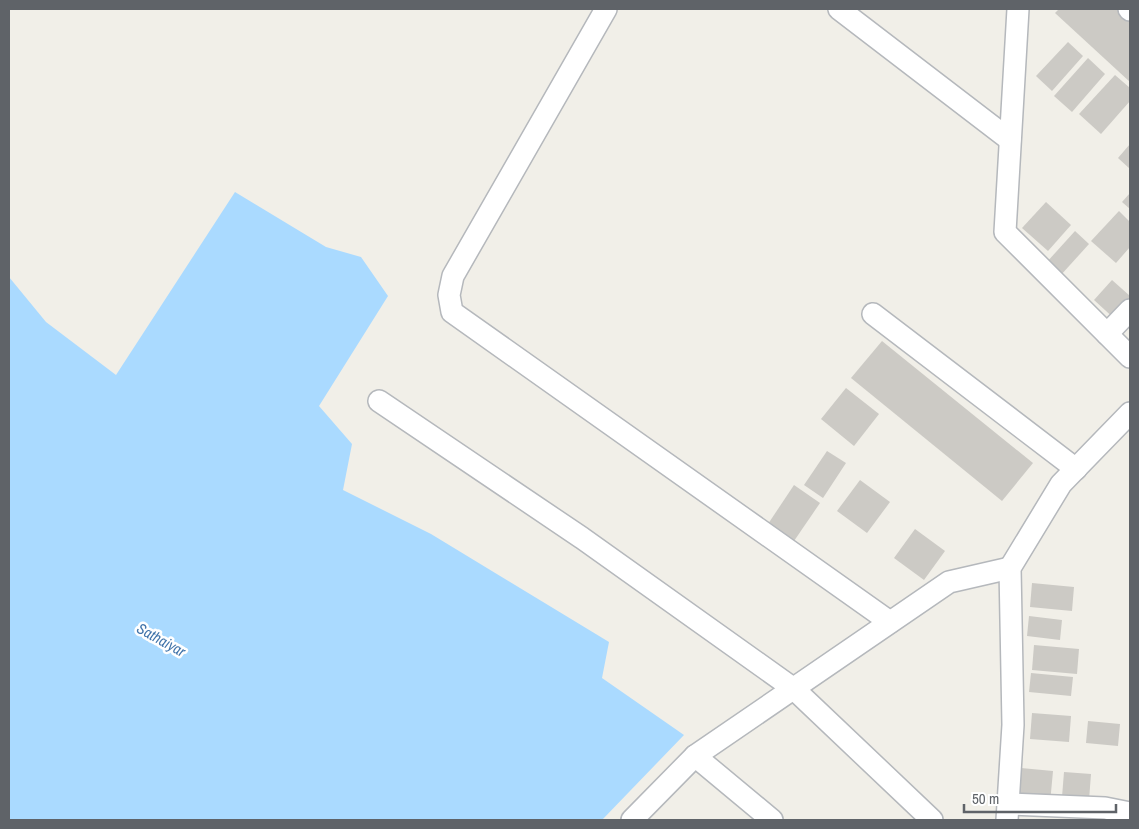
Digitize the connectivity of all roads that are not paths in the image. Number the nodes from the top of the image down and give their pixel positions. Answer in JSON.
{"nodes":[{"id":1,"x":606,"y":9,"type":"edge"},
{"id":2,"x":839,"y":9,"type":"edge"},
{"id":3,"x":1018,"y":9,"type":"edge"},
{"id":4,"x":1010,"y":140,"type":"junction"},
{"id":5,"x":1130,"y":310,"type":"edge"},
{"id":6,"x":873,"y":314,"type":"dead end"},
{"id":7,"x":1107,"y":334,"type":"junction"},
{"id":8,"x":1130,"y":357,"type":"edge"},
{"id":9,"x":379,"y":401,"type":"dead end"},
{"id":10,"x":1130,"y":413,"type":"edge"},
{"id":11,"x":1076,"y":469,"type":"junction"},
{"id":12,"x":1010,"y":568,"type":"junction"},
{"id":13,"x":890,"y":622,"type":"junction"},
{"id":14,"x":794,"y":689,"type":"junction"},
{"id":15,"x":696,"y":756,"type":"junction"},
{"id":16,"x":1007,"y":812,"type":"edge"},
{"id":17,"x":1130,"y":813,"type":"edge"},
{"id":18,"x":632,"y":820,"type":"edge"},
{"id":19,"x":772,"y":820,"type":"edge"},
{"id":20,"x":932,"y":820,"type":"edge"}],
"edges":[{"from":1,"to":13,"type":"street"},
{"from":2,"to":4,"type":"street"},
{"from":3,"to":4,"type":"street"},
{"from":4,"to":7,"type":"street"},
{"from":5,"to":7,"type":"street"},
{"from":6,"to":11,"type":"street"},
{"from":7,"to":8,"type":"street"},
{"from":9,"to":14,"type":"street"},
{"from":10,"to":11,"type":"street"},
{"from":11,"to":12,"type":"street"},
{"from":12,"to":13,"type":"street"},
{"from":12,"to":16,"type":"street"},
{"from":13,"to":14,"type":"street"},
{"from":14,"to":15,"type":"street"},
{"from":14,"to":20,"type":"street"},
{"from":15,"to":18,"type":"street"},
{"from":15,"to":19,"type":"street"},
{"from":16,"to":17,"type":"street"}]}
